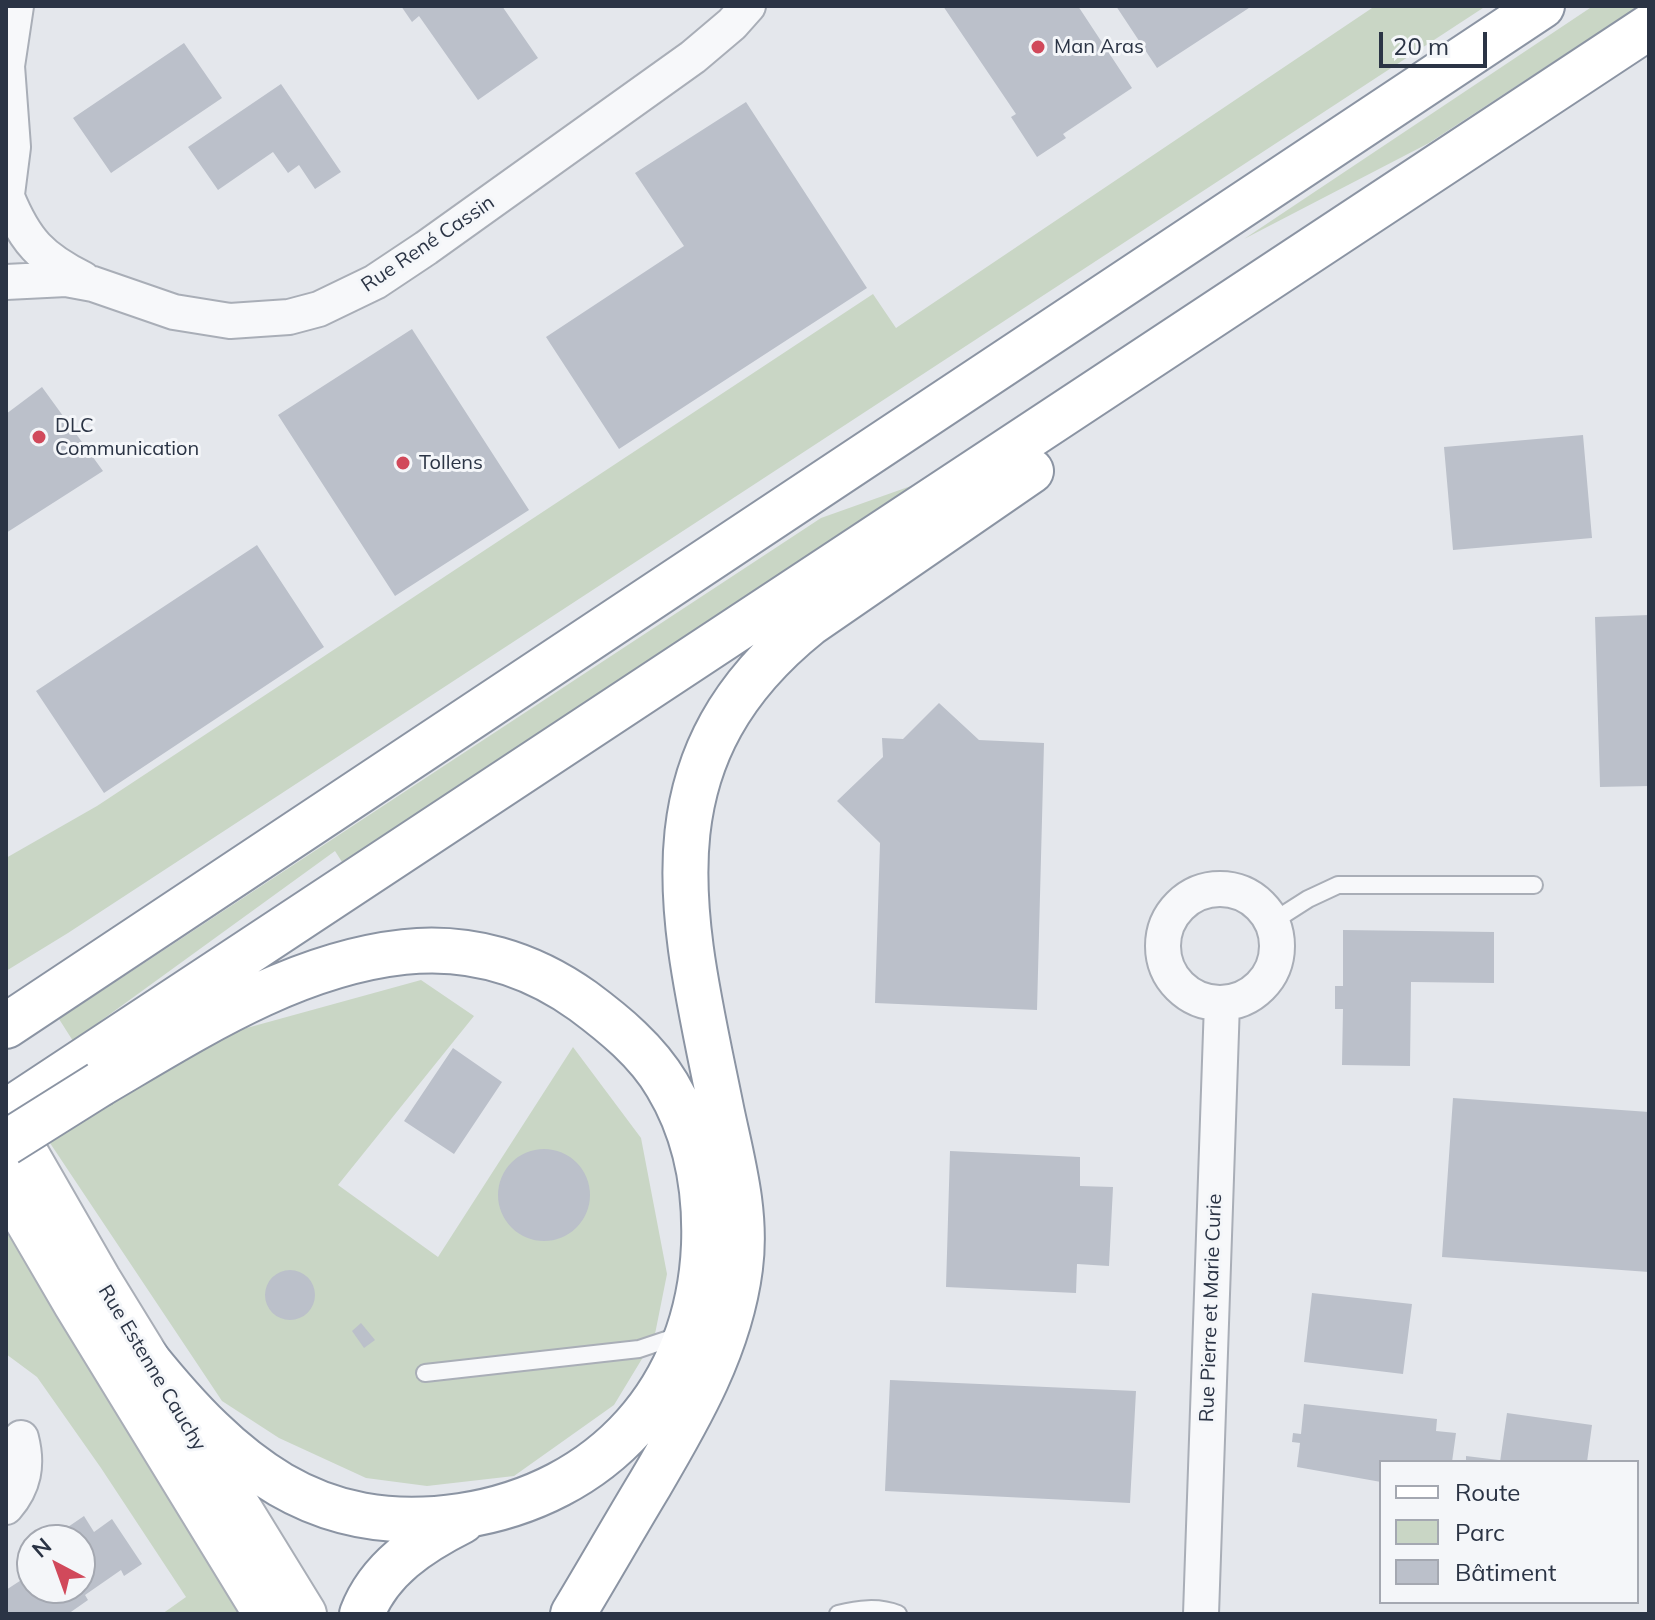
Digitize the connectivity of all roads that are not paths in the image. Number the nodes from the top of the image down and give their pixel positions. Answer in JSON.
{"nodes":[{"id":1,"x":16,"y":6,"type":"edge"},
{"id":2,"x":748,"y":6,"type":"edge"},
{"id":3,"x":1542,"y":6,"type":"edge"},
{"id":4,"x":1649,"y":27,"type":"edge"},
{"id":5,"x":7,"y":65,"type":"edge"},
{"id":6,"x":1439,"y":166,"type":"junction"},
{"id":7,"x":7,"y":200,"type":"edge"},
{"id":8,"x":6,"y":282,"type":"edge"},
{"id":9,"x":93,"y":284,"type":"junction"},
{"id":10,"x":1534,"y":885,"type":"dead end"},
{"id":11,"x":1272,"y":922,"type":"junction"},
{"id":12,"x":19,"y":1001,"type":"edge"},
{"id":13,"x":1222,"y":1003,"type":"junction"},
{"id":14,"x":90,"y":1074,"type":"junction"},
{"id":15,"x":6,"y":1112,"type":"edge"},
{"id":16,"x":6,"y":1119,"type":"edge"},
{"id":17,"x":6,"y":1143,"type":"edge"},
{"id":18,"x":6,"y":1184,"type":"edge"},
{"id":19,"x":690,"y":1332,"type":"junction"},
{"id":20,"x":146,"y":1358,"type":"junction"},
{"id":21,"x":425,"y":1373,"type":"dead end"},
{"id":22,"x":21,"y":1438,"type":"dead end"},
{"id":23,"x":6,"y":1507,"type":"edge"},
{"id":24,"x":483,"y":1512,"type":"junction"},
{"id":25,"x":266,"y":1614,"type":"edge"},
{"id":26,"x":304,"y":1614,"type":"edge"},
{"id":27,"x":362,"y":1614,"type":"edge"},
{"id":28,"x":573,"y":1614,"type":"edge"},
{"id":29,"x":838,"y":1614,"type":"edge"},
{"id":30,"x":898,"y":1614,"type":"edge"},
{"id":31,"x":1201,"y":1614,"type":"edge"}],
"edges":[{"from":1,"to":5,"type":"street"},
{"from":2,"to":9,"type":"street","name":"Rue René Cassin"},
{"from":3,"to":12,"type":"main road"},
{"from":4,"to":6,"type":"main road"},
{"from":5,"to":7,"type":"street"},
{"from":6,"to":14,"type":"main road"},
{"from":6,"to":28,"type":"main road"},
{"from":7,"to":9,"type":"street"},
{"from":8,"to":9,"type":"street","name":"Rue René Cassin"},
{"from":10,"to":11,"type":"lane"},
{"from":11,"to":13,"type":"street"},
{"from":11,"to":13,"type":"street"},
{"from":13,"to":31,"type":"street","name":"Rue Pierre et Marie Curie"},
{"from":14,"to":15,"type":"main road"},
{"from":14,"to":17,"type":"main road","bridge":true},
{"from":14,"to":19,"type":"main road"},
{"from":16,"to":20,"type":"main road","name":"Rue Estenne Cauchy"},
{"from":18,"to":25,"type":"main road","name":"Rue Estenne Cauchy"},
{"from":19,"to":21,"type":"lane"},
{"from":19,"to":24,"type":"main road"},
{"from":20,"to":24,"type":"main road"},
{"from":20,"to":26,"type":"main road","name":"Rue Estenne Cauchy"},
{"from":22,"to":23,"type":"street"},
{"from":24,"to":27,"type":"main road"},
{"from":29,"to":30,"type":"lane"}]}
